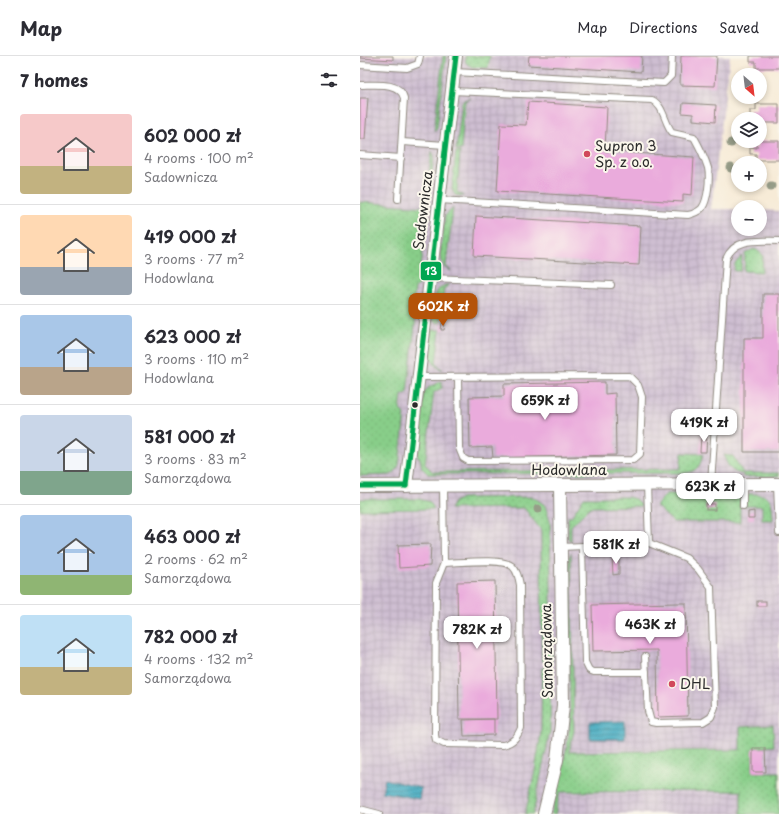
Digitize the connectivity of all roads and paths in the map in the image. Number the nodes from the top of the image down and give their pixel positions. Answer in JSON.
{"nodes":[{"id":1,"x":420,"y":56,"type":"edge"},
{"id":2,"x":456,"y":56,"type":"edge"},
{"id":3,"x":672,"y":56,"type":"edge"},
{"id":4,"x":360,"y":65,"type":"edge"},
{"id":5,"x":454,"y":72,"type":"junction"},
{"id":6,"x":360,"y":85,"type":"edge"},
{"id":7,"x":452,"y":91,"type":"junction"},
{"id":8,"x":402,"y":142,"type":"junction"},
{"id":9,"x":445,"y":145,"type":"junction"},
{"id":10,"x":360,"y":155,"type":"edge"},
{"id":11,"x":401,"y":158,"type":"junction"},
{"id":12,"x":398,"y":199,"type":"dead end"},
{"id":13,"x":439,"y":200,"type":"junction"},
{"id":14,"x":779,"y":241,"type":"edge"},
{"id":15,"x":430,"y":278,"type":"junction"},
{"id":16,"x":611,"y":285,"type":"dead end"},
{"id":17,"x":458,"y":376,"type":"junction"},
{"id":18,"x":419,"y":377,"type":"junction"},
{"id":19,"x":647,"y":484,"type":"junction"},
{"id":20,"x":711,"y":484,"type":"junction"},
{"id":21,"x":743,"y":484,"type":"junction"},
{"id":22,"x":778,"y":484,"type":"edge"},
{"id":23,"x":443,"y":485,"type":"junction"},
{"id":24,"x":560,"y":485,"type":"junction"},
{"id":25,"x":360,"y":486,"type":"edge"},
{"id":26,"x":406,"y":486,"type":"junction"},
{"id":27,"x":743,"y":506,"type":"dead end"},
{"id":28,"x":779,"y":533,"type":"edge"},
{"id":29,"x":649,"y":543,"type":"junction"},
{"id":30,"x":561,"y":547,"type":"junction"},
{"id":31,"x":582,"y":547,"type":"junction"},
{"id":32,"x":444,"y":563,"type":"junction"},
{"id":33,"x":645,"y":657,"type":"dead end"},
{"id":34,"x":646,"y":672,"type":"junction"},
{"id":35,"x":360,"y":809,"type":"edge"},
{"id":36,"x":379,"y":814,"type":"edge"},
{"id":37,"x":544,"y":814,"type":"edge"}],
"edges":[{"from":1,"to":4,"type":"lane"},
{"from":2,"to":5,"type":"street","name":"Sadownicza"},
{"from":3,"to":5,"type":"lane"},
{"from":5,"to":7,"type":"street","name":"Sadownicza"},
{"from":6,"to":8,"type":"lane"},
{"from":7,"to":9,"type":"street","name":"Sadownicza"},
{"from":7,"to":13,"type":"lane"},
{"from":8,"to":9,"type":"lane"},
{"from":8,"to":11,"type":"lane"},
{"from":9,"to":13,"type":"street","name":"Sadownicza"},
{"from":10,"to":11,"type":"lane"},
{"from":11,"to":12,"type":"lane"},
{"from":13,"to":15,"type":"street","name":"Sadownicza"},
{"from":14,"to":20,"type":"lane"},
{"from":15,"to":16,"type":"lane"},
{"from":15,"to":18,"type":"street","name":"Sadownicza"},
{"from":17,"to":17,"type":"lane"},
{"from":17,"to":18,"type":"lane"},
{"from":18,"to":26,"type":"street","name":"Sadownicza"},
{"from":19,"to":20,"type":"street","name":"Hodowlana"},
{"from":19,"to":24,"type":"street","name":"Hodowlana"},
{"from":19,"to":29,"type":"lane"},
{"from":20,"to":21,"type":"street","name":"Hodowlana"},
{"from":21,"to":22,"type":"street","name":"Hodowlana"},
{"from":21,"to":27,"type":"lane"},
{"from":22,"to":28,"type":"lane"},
{"from":23,"to":24,"type":"street","name":"Hodowlana"},
{"from":23,"to":26,"type":"street","name":"Hodowlana"},
{"from":23,"to":32,"type":"lane"},
{"from":24,"to":30,"type":"street","name":"Samorządowa"},
{"from":25,"to":26,"type":"street","name":"Hodowlana"},
{"from":29,"to":31,"type":"lane"},
{"from":29,"to":34,"type":"lane"},
{"from":30,"to":31,"type":"lane"},
{"from":30,"to":37,"type":"street","name":"Samorządowa"},
{"from":31,"to":34,"type":"lane"},
{"from":32,"to":32,"type":"lane"},
{"from":33,"to":34,"type":"lane"},
{"from":35,"to":36,"type":"lane"}]}
